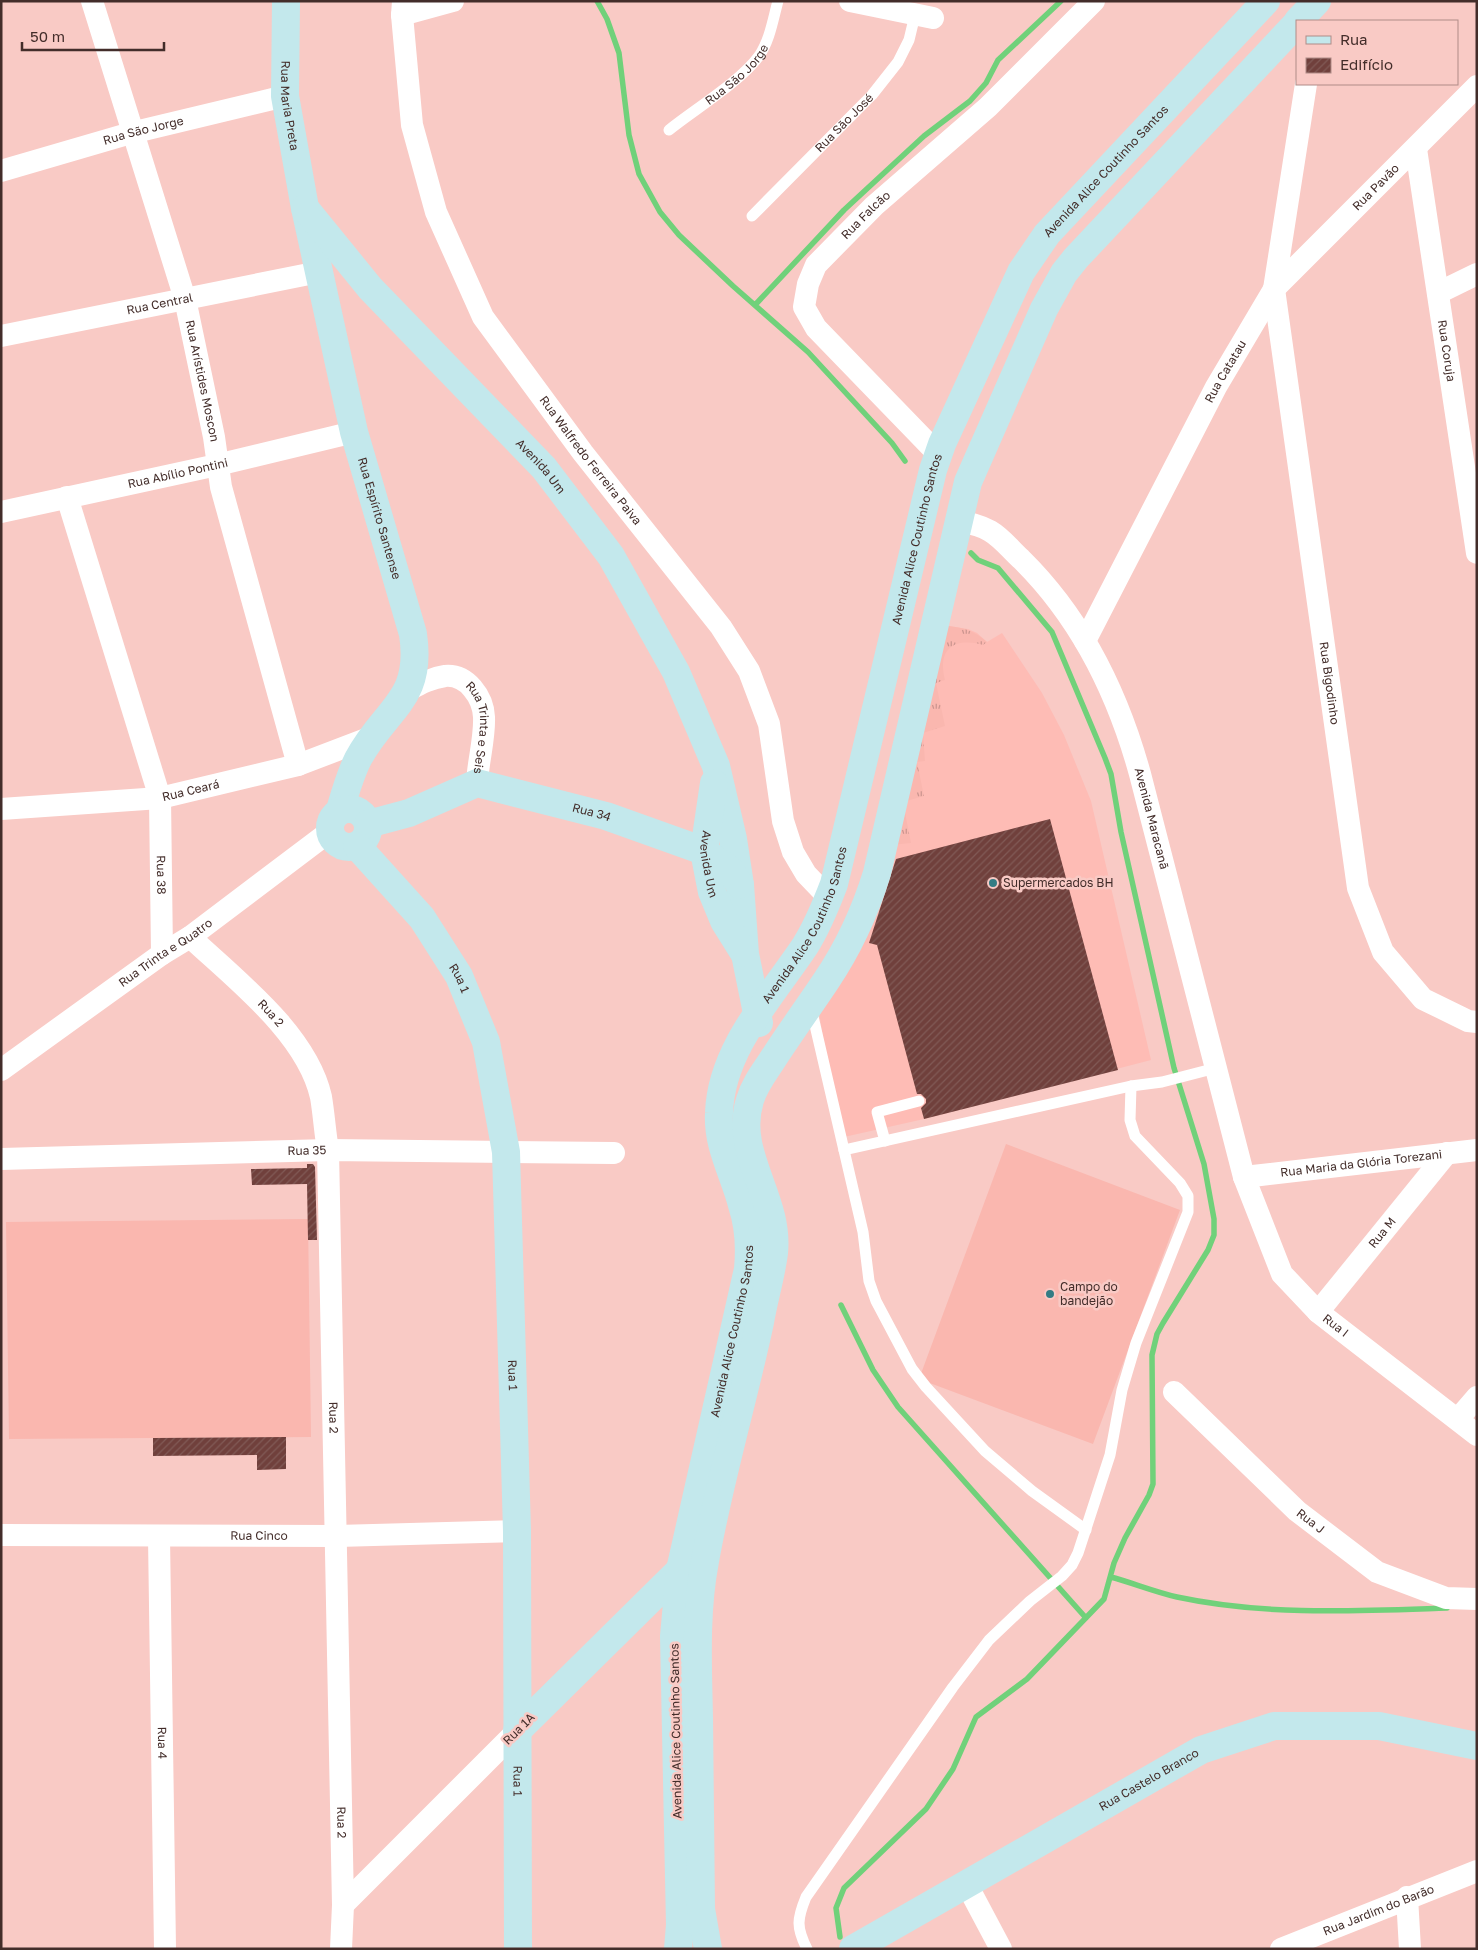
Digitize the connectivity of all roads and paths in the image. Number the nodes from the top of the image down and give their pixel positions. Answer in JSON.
{"nodes":[{"id":1,"x":92,"y":1,"type":"edge"},
{"id":2,"x":286,"y":1,"type":"edge"},
{"id":3,"x":453,"y":1,"type":"edge"},
{"id":4,"x":778,"y":1,"type":"edge"},
{"id":5,"x":850,"y":1,"type":"edge"},
{"id":6,"x":1266,"y":1,"type":"edge"},
{"id":7,"x":1318,"y":1,"type":"edge"},
{"id":8,"x":1086,"y":3,"type":"edge"},
{"id":9,"x":402,"y":8,"type":"edge"},
{"id":10,"x":924,"y":17,"type":"joint"},
{"id":11,"x":1300,"y":20,"type":"edge"},
{"id":12,"x":1316,"y":20,"type":"edge"},
{"id":13,"x":1296,"y":24,"type":"edge"},
{"id":14,"x":1306,"y":85,"type":"edge"},
{"id":15,"x":1477,"y":86,"type":"edge"},
{"id":16,"x":285,"y":96,"type":"junction"},
{"id":17,"x":669,"y":130,"type":"dead end"},
{"id":18,"x":131,"y":133,"type":"junction"},
{"id":19,"x":1416,"y":149,"type":"junction"},
{"id":20,"x":1,"y":171,"type":"edge"},
{"id":21,"x":305,"y":208,"type":"junction"},
{"id":22,"x":752,"y":216,"type":"dead end"},
{"id":23,"x":319,"y":272,"type":"junction"},
{"id":24,"x":1477,"y":274,"type":"edge"},
{"id":25,"x":1274,"y":289,"type":"junction"},
{"id":26,"x":1438,"y":293,"type":"junction"},
{"id":27,"x":185,"y":299,"type":"junction"},
{"id":28,"x":1,"y":336,"type":"edge"},
{"id":29,"x":354,"y":432,"type":"junction"},
{"id":30,"x":938,"y":454,"type":"junction"},
{"id":31,"x":217,"y":465,"type":"junction"},
{"id":32,"x":67,"y":497,"type":"junction"},
{"id":33,"x":1,"y":512,"type":"edge"},
{"id":34,"x":957,"y":521,"type":"junction"},
{"id":35,"x":1477,"y":553,"type":"edge"},
{"id":36,"x":1085,"y":641,"type":"junction"},
{"id":37,"x":408,"y":690,"type":"junction"},
{"id":38,"x":374,"y":736,"type":"junction"},
{"id":39,"x":298,"y":765,"type":"junction"},
{"id":40,"x":716,"y":766,"type":"junction"},
{"id":41,"x":477,"y":782,"type":"junction"},
{"id":42,"x":160,"y":798,"type":"junction"},
{"id":43,"x":1,"y":809,"type":"edge"},
{"id":44,"x":335,"y":821,"type":"junction"},
{"id":45,"x":363,"y":835,"type":"junction"},
{"id":46,"x":704,"y":851,"type":"junction"},
{"id":47,"x":740,"y":884,"type":"junction"},
{"id":48,"x":829,"y":898,"type":"junction"},
{"id":49,"x":190,"y":938,"type":"junction"},
{"id":50,"x":162,"y":954,"type":"junction"},
{"id":51,"x":745,"y":954,"type":"junction"},
{"id":52,"x":810,"y":1004,"type":"junction"},
{"id":53,"x":758,"y":1014,"type":"junction"},
{"id":54,"x":1477,"y":1022,"type":"edge"},
{"id":55,"x":1,"y":1070,"type":"edge"},
{"id":56,"x":1205,"y":1071,"type":"junction"},
{"id":57,"x":1131,"y":1086,"type":"junction"},
{"id":58,"x":750,"y":1099,"type":"junction"},
{"id":59,"x":918,"y":1101,"type":"dead end"},
{"id":60,"x":885,"y":1141,"type":"junction"},
{"id":61,"x":328,"y":1150,"type":"junction"},
{"id":62,"x":844,"y":1150,"type":"junction"},
{"id":63,"x":1477,"y":1150,"type":"edge"},
{"id":64,"x":506,"y":1152,"type":"junction"},
{"id":65,"x":614,"y":1153,"type":"dead end"},
{"id":66,"x":1447,"y":1153,"type":"junction"},
{"id":67,"x":1,"y":1159,"type":"edge"},
{"id":68,"x":1244,"y":1177,"type":"junction"},
{"id":69,"x":1318,"y":1312,"type":"junction"},
{"id":70,"x":1174,"y":1392,"type":"dead end"},
{"id":71,"x":1477,"y":1397,"type":"edge"},
{"id":72,"x":1458,"y":1419,"type":"junction"},
{"id":73,"x":1477,"y":1435,"type":"edge"},
{"id":74,"x":1086,"y":1530,"type":"junction"},
{"id":75,"x":517,"y":1531,"type":"junction"},
{"id":76,"x":1,"y":1535,"type":"edge"},
{"id":77,"x":337,"y":1536,"type":"junction"},
{"id":78,"x":160,"y":1537,"type":"junction"},
{"id":79,"x":691,"y":1573,"type":"junction"},
{"id":80,"x":1477,"y":1599,"type":"edge"},
{"id":81,"x":517,"y":1731,"type":"junction"},
{"id":82,"x":1477,"y":1746,"type":"edge"},
{"id":83,"x":1477,"y":1871,"type":"edge"},
{"id":84,"x":967,"y":1885,"type":"junction"},
{"id":85,"x":1407,"y":1897,"type":"junction"},
{"id":86,"x":343,"y":1905,"type":"junction"},
{"id":87,"x":858,"y":1948,"type":"edge"},
{"id":88,"x":165,"y":1949,"type":"edge"},
{"id":89,"x":341,"y":1949,"type":"edge"},
{"id":90,"x":518,"y":1949,"type":"edge"},
{"id":91,"x":678,"y":1949,"type":"edge"},
{"id":92,"x":708,"y":1949,"type":"edge"},
{"id":93,"x":807,"y":1949,"type":"edge"},
{"id":94,"x":1001,"y":1949,"type":"edge"},
{"id":95,"x":1281,"y":1949,"type":"edge"},
{"id":96,"x":1410,"y":1949,"type":"edge"}],
"edges":[{"from":1,"to":18,"type":"street","name":"Rua Arístides Moscon"},
{"from":2,"to":16,"type":"street","name":"Rua Maria Preta"},
{"from":3,"to":9,"type":"street"},
{"from":4,"to":17,"type":"lane","name":"Rua São Jorge"},
{"from":5,"to":10,"type":"street"},
{"from":6,"to":30,"type":"street","name":"Avenida Alice Coutinho Santos"},
{"from":7,"to":11,"type":"street","name":"Avenida Alice Coutinho Santos"},
{"from":7,"to":12,"type":"street"},
{"from":8,"to":30,"type":"street","name":"Rua Falcão"},
{"from":9,"to":48,"type":"street","name":"Rua Walfredo Ferreira Paiva"},
{"from":10,"to":22,"type":"lane","name":"Rua São José"},
{"from":13,"to":34,"type":"street","name":"Avenida Alice Coutinho Santos"},
{"from":14,"to":25,"type":"street","name":"Rua Catatau"},
{"from":15,"to":19,"type":"street","name":"Rua Pavão"},
{"from":16,"to":18,"type":"street","name":"Rua São Jorge"},
{"from":16,"to":21,"type":"street","name":"Rua Maria Preta"},
{"from":18,"to":20,"type":"street","name":"Rua São Jorge"},
{"from":18,"to":27,"type":"street","name":"Rua Arístides Moscon"},
{"from":19,"to":25,"type":"street","name":"Rua Pavão"},
{"from":19,"to":26,"type":"street","name":"Rua Coruja"},
{"from":21,"to":23,"type":"street","name":"Rua Espírito Santense"},
{"from":21,"to":40,"type":"street","name":"Avenida Um"},
{"from":23,"to":27,"type":"street","name":"Rua Central"},
{"from":23,"to":29,"type":"street","name":"Rua Espírito Santense"},
{"from":24,"to":26,"type":"street"},
{"from":25,"to":36,"type":"street","name":"Rua Catatau"},
{"from":25,"to":54,"type":"street","name":"Rua Bigodinho"},
{"from":26,"to":35,"type":"street","name":"Rua Coruja"},
{"from":27,"to":28,"type":"street","name":"Rua Central"},
{"from":27,"to":31,"type":"street","name":"Rua Arístides Moscon"},
{"from":29,"to":31,"type":"street","name":"Rua Abílio Pontini"},
{"from":29,"to":37,"type":"street","name":"Rua Espírito Santense"},
{"from":30,"to":48,"type":"street","name":"Avenida Alice Coutinho Santos"},
{"from":31,"to":32,"type":"street","name":"Rua Abílio Pontini"},
{"from":31,"to":39,"type":"street","name":"Rua Arístides Moscon"},
{"from":32,"to":33,"type":"street","name":"Rua Abílio Pontini"},
{"from":32,"to":42,"type":"street"},
{"from":34,"to":36,"type":"street","name":"Avenida Maracanã"},
{"from":34,"to":52,"type":"street","name":"Avenida Alice Coutinho Santos"},
{"from":36,"to":56,"type":"street","name":"Avenida Maracanã"},
{"from":37,"to":38,"type":"street","name":"Rua Espírito Santense"},
{"from":37,"to":41,"type":"street","name":"Rua Trinta e Seis"},
{"from":38,"to":39,"type":"street","name":"Rua Ceará"},
{"from":38,"to":44,"type":"street","name":"Rua Espírito Santense"},
{"from":39,"to":42,"type":"street","name":"Rua Ceará"},
{"from":40,"to":46,"type":"street","name":"Avenida Um"},
{"from":40,"to":47,"type":"street","name":"Avenida Um"},
{"from":41,"to":45,"type":"street","name":"Rua Trinta e Seis"},
{"from":41,"to":46,"type":"street","name":"Rua 34"},
{"from":42,"to":43,"type":"street","name":"Rua Ceará"},
{"from":42,"to":50,"type":"street","name":"Rua 38"},
{"from":44,"to":45,"type":"street"},
{"from":44,"to":45,"type":"street"},
{"from":44,"to":49,"type":"street","name":"Rua Trinta e Quatro"},
{"from":45,"to":64,"type":"street","name":"Rua 1"},
{"from":46,"to":47,"type":"street","name":"Rua 34"},
{"from":46,"to":51,"type":"street","name":"Avenida Um"},
{"from":47,"to":51,"type":"street","name":"Avenida Um"},
{"from":48,"to":53,"type":"street","name":"Avenida Alice Coutinho Santos"},
{"from":49,"to":50,"type":"street","name":"Rua Trinta e Quatro"},
{"from":49,"to":61,"type":"street","name":"Rua 2"},
{"from":50,"to":55,"type":"street","name":"Rua Trinta e Quatro"},
{"from":51,"to":53,"type":"street","name":"Avenida Um"},
{"from":52,"to":58,"type":"street","name":"Avenida Alice Coutinho Santos"},
{"from":52,"to":62,"type":"lane"},
{"from":53,"to":58,"type":"street","name":"Avenida Um"},
{"from":53,"to":79,"type":"street","name":"Avenida Alice Coutinho Santos"},
{"from":56,"to":57,"type":"lane"},
{"from":56,"to":68,"type":"street","name":"Avenida Maracanã"},
{"from":57,"to":60,"type":"lane"},
{"from":57,"to":74,"type":"lane"},
{"from":58,"to":79,"type":"street","name":"Avenida Alice Coutinho Santos"},
{"from":59,"to":60,"type":"lane"},
{"from":60,"to":62,"type":"lane"},
{"from":61,"to":64,"type":"street","name":"Rua 35"},
{"from":61,"to":67,"type":"street","name":"Rua 35"},
{"from":61,"to":77,"type":"street","name":"Rua 2"},
{"from":62,"to":74,"type":"lane"},
{"from":63,"to":66,"type":"street","name":"Rua Maria da Glória Torezani"},
{"from":64,"to":65,"type":"street","name":"Rua 35"},
{"from":64,"to":75,"type":"street","name":"Rua 1"},
{"from":66,"to":68,"type":"street","name":"Rua Maria da Glória Torezani"},
{"from":66,"to":69,"type":"street","name":"Rua M"},
{"from":68,"to":69,"type":"street","name":"Rua I"},
{"from":69,"to":72,"type":"street","name":"Rua I"},
{"from":70,"to":80,"type":"street","name":"Rua J"},
{"from":71,"to":72,"type":"street"},
{"from":72,"to":73,"type":"street","name":"Rua I"},
{"from":74,"to":93,"type":"lane"},
{"from":75,"to":77,"type":"street","name":"Rua Cinco"},
{"from":75,"to":81,"type":"street","name":"Rua 1"},
{"from":76,"to":78,"type":"street","name":"Rua Cinco"},
{"from":77,"to":78,"type":"street","name":"Rua Cinco"},
{"from":77,"to":86,"type":"street","name":"Rua 2"},
{"from":78,"to":88,"type":"street","name":"Rua 4"},
{"from":79,"to":81,"type":"street","name":"Rua 1A"},
{"from":79,"to":91,"type":"street","name":"Avenida Alice Coutinho Santos"},
{"from":79,"to":92,"type":"street","name":"Avenida Alice Coutinho Santos"},
{"from":81,"to":86,"type":"street","name":"Rua 1A"},
{"from":81,"to":90,"type":"street","name":"Rua 1"},
{"from":82,"to":84,"type":"street","name":"Rua Castelo Branco"},
{"from":83,"to":85,"type":"street","name":"Rua Jardim do Barão"},
{"from":84,"to":87,"type":"street","name":"Rua Castelo Branco"},
{"from":84,"to":94,"type":"street"},
{"from":85,"to":95,"type":"street","name":"Rua Jardim do Barão"},
{"from":85,"to":96,"type":"street"},
{"from":86,"to":89,"type":"street","name":"Rua 2"}]}
